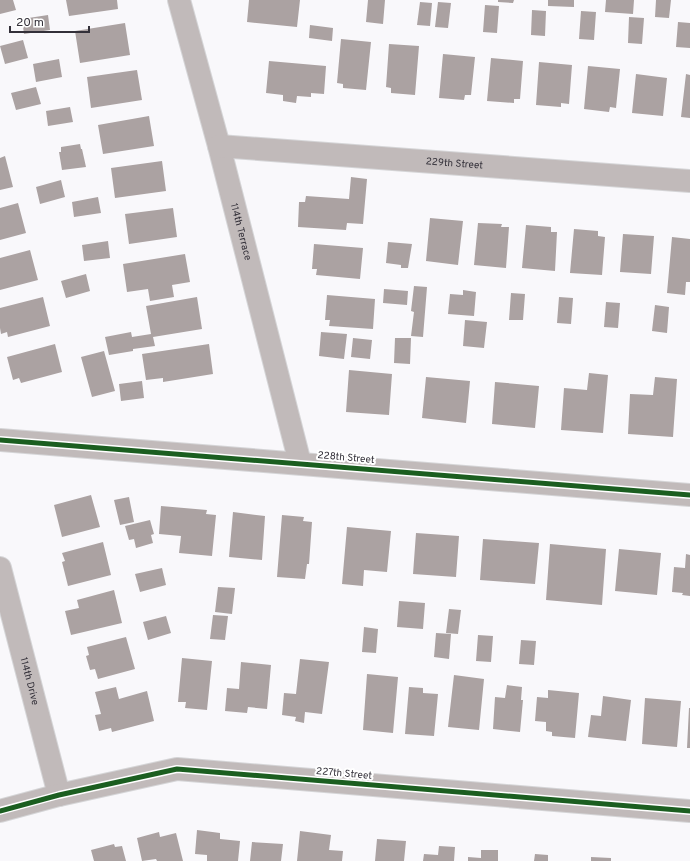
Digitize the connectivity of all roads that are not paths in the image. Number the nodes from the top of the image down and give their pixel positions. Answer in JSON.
{"nodes":[{"id":1,"x":179,"y":0,"type":"edge"},
{"id":2,"x":218,"y":146,"type":"junction"},
{"id":3,"x":690,"y":181,"type":"edge"},
{"id":4,"x":0,"y":440,"type":"edge"},
{"id":5,"x":300,"y":464,"type":"junction"},
{"id":6,"x":690,"y":495,"type":"edge"},
{"id":7,"x":0,"y":568,"type":"edge"},
{"id":8,"x":59,"y":795,"type":"junction"},
{"id":9,"x":0,"y":811,"type":"edge"},
{"id":10,"x":690,"y":811,"type":"edge"}],
"edges":[{"from":1,"to":2,"type":"street","name":"114th Terrace"},
{"from":2,"to":3,"type":"street","name":"229th Street"},
{"from":2,"to":5,"type":"street","name":"114th Terrace"},
{"from":4,"to":5,"type":"street","name":"228th Street"},
{"from":5,"to":6,"type":"street","name":"228th Street"},
{"from":7,"to":8,"type":"street","name":"114th Drive"},
{"from":8,"to":9,"type":"street","name":"227th Street"},
{"from":8,"to":10,"type":"street","name":"227th Street"}]}
